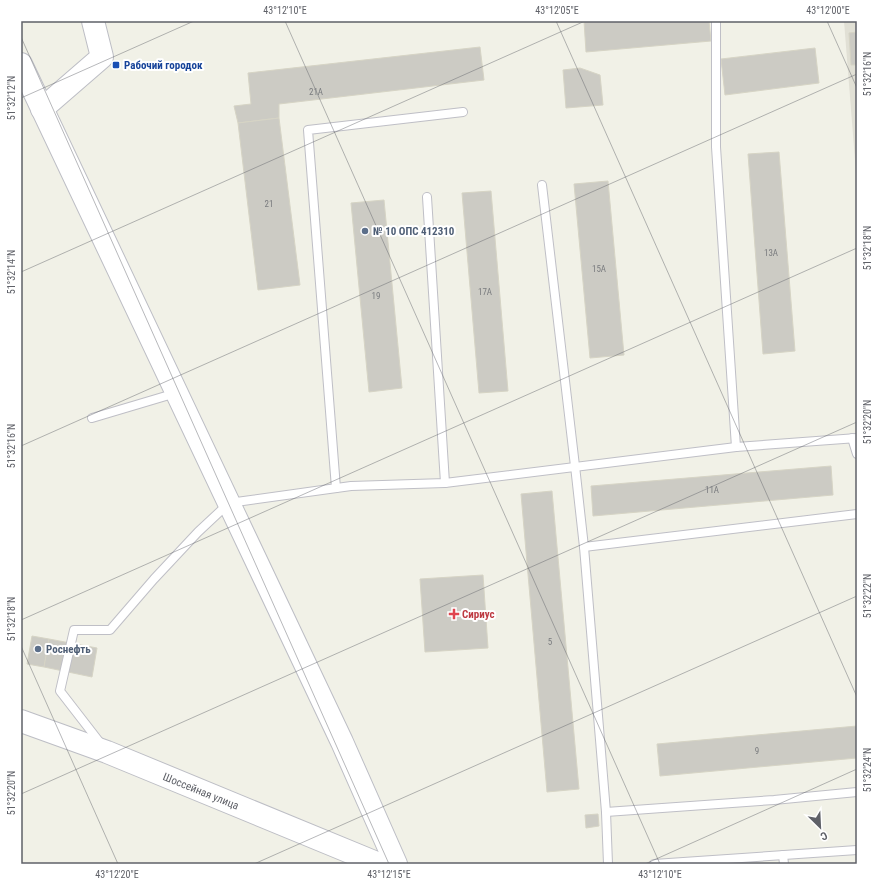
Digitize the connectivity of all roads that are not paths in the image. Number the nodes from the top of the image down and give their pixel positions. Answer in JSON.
{"nodes":[{"id":1,"x":93,"y":21,"type":"edge"},
{"id":2,"x":716,"y":21,"type":"edge"},
{"id":3,"x":21,"y":64,"type":"edge"},
{"id":4,"x":42,"y":108,"type":"junction"},
{"id":5,"x":463,"y":112,"type":"dead end"},
{"id":6,"x":542,"y":185,"type":"dead end"},
{"id":7,"x":427,"y":197,"type":"dead end"},
{"id":8,"x":177,"y":392,"type":"junction"},
{"id":9,"x":92,"y":418,"type":"dead end"},
{"id":10,"x":855,"y":438,"type":"edge"},
{"id":11,"x":736,"y":447,"type":"junction"},
{"id":12,"x":857,"y":454,"type":"edge"},
{"id":13,"x":575,"y":466,"type":"junction"},
{"id":14,"x":445,"y":483,"type":"junction"},
{"id":15,"x":336,"y":488,"type":"junction"},
{"id":16,"x":229,"y":503,"type":"junction"},
{"id":17,"x":857,"y":514,"type":"edge"},
{"id":18,"x":584,"y":547,"type":"junction"},
{"id":19,"x":21,"y":721,"type":"edge"},
{"id":20,"x":107,"y":752,"type":"junction"},
{"id":21,"x":857,"y":792,"type":"edge"},
{"id":22,"x":606,"y":812,"type":"junction"},
{"id":23,"x":857,"y":850,"type":"edge"},
{"id":24,"x":783,"y":855,"type":"junction"},
{"id":25,"x":379,"y":864,"type":"edge"},
{"id":26,"x":396,"y":864,"type":"edge"},
{"id":27,"x":608,"y":864,"type":"edge"},
{"id":28,"x":654,"y":864,"type":"edge"},
{"id":29,"x":784,"y":864,"type":"edge"}],
"edges":[{"from":1,"to":4,"type":"street"},
{"from":2,"to":11,"type":"lane"},
{"from":3,"to":4,"type":"street"},
{"from":4,"to":8,"type":"street"},
{"from":5,"to":15,"type":"lane"},
{"from":6,"to":13,"type":"lane"},
{"from":7,"to":14,"type":"lane"},
{"from":8,"to":9,"type":"lane"},
{"from":8,"to":16,"type":"street"},
{"from":10,"to":11,"type":"lane"},
{"from":10,"to":12,"type":"lane"},
{"from":11,"to":13,"type":"lane"},
{"from":13,"to":14,"type":"lane"},
{"from":13,"to":18,"type":"lane"},
{"from":14,"to":15,"type":"lane"},
{"from":15,"to":16,"type":"lane"},
{"from":16,"to":20,"type":"lane"},
{"from":16,"to":26,"type":"street"},
{"from":17,"to":18,"type":"lane"},
{"from":18,"to":22,"type":"lane"},
{"from":19,"to":20,"type":"street","name":"Шоссейная улица"},
{"from":20,"to":25,"type":"street","name":"Шоссейная улица"},
{"from":21,"to":22,"type":"lane"},
{"from":22,"to":27,"type":"lane"},
{"from":23,"to":24,"type":"lane"},
{"from":24,"to":28,"type":"lane"},
{"from":24,"to":29,"type":"lane"}]}
